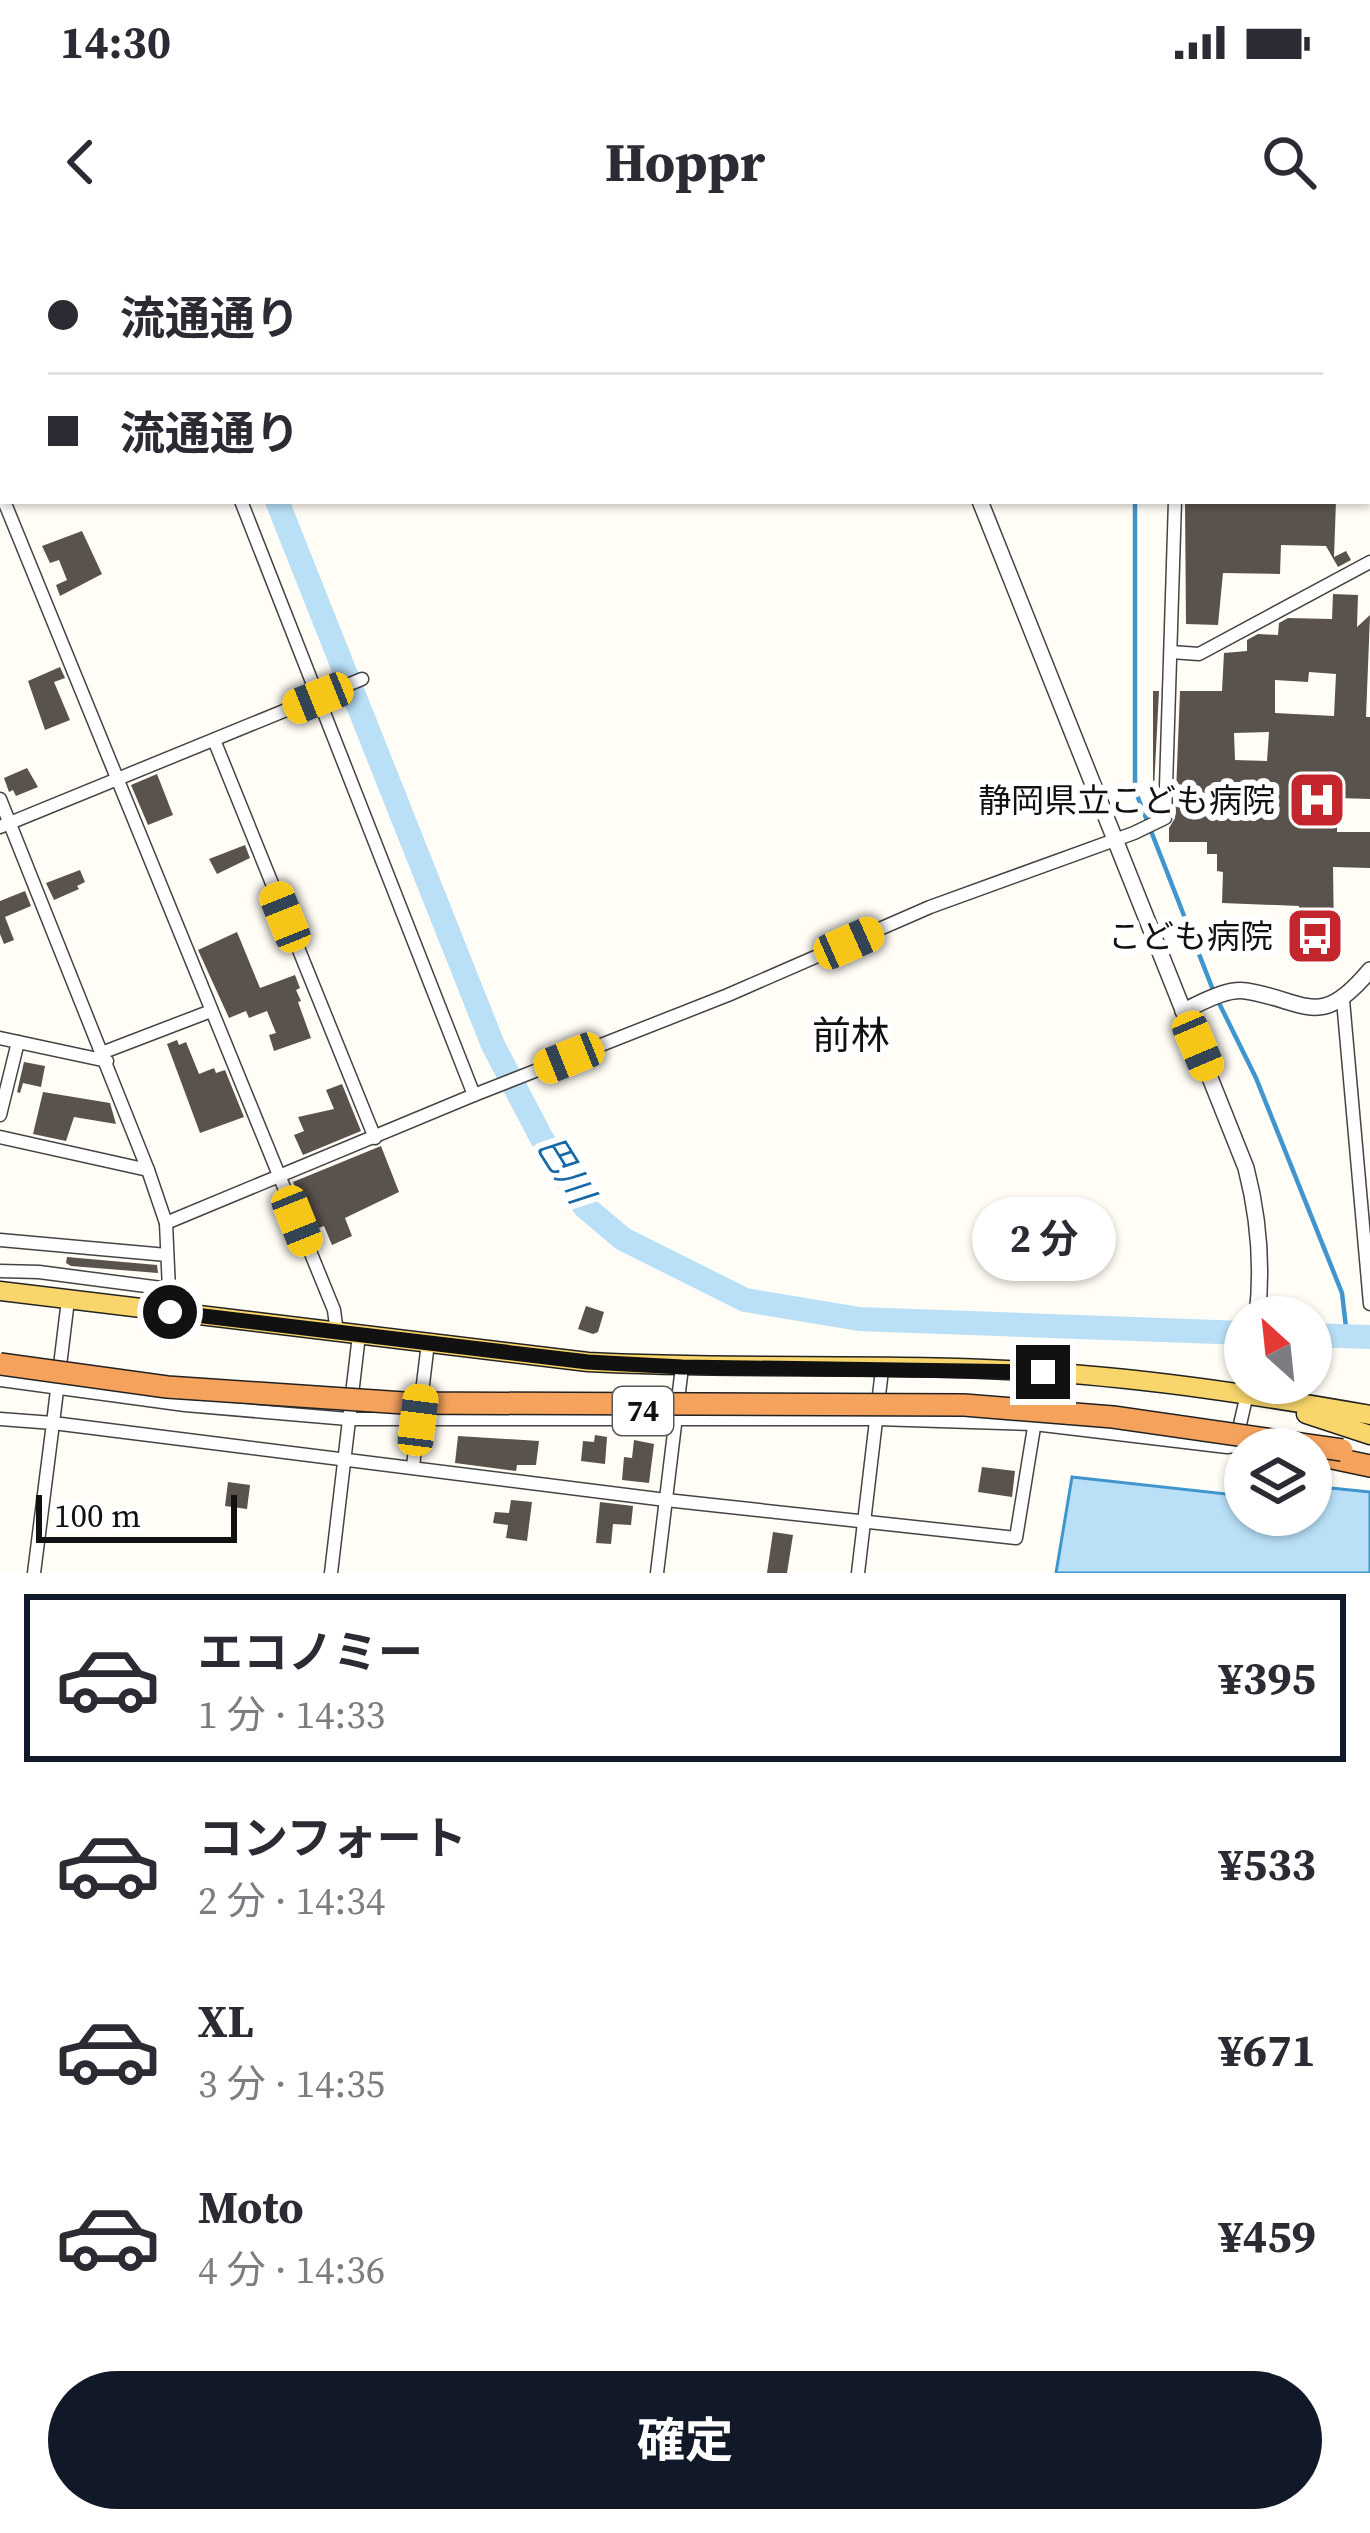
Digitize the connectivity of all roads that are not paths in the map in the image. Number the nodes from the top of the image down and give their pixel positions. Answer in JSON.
{"nodes":[{"id":1,"x":5,"y":504,"type":"edge"},
{"id":2,"x":242,"y":504,"type":"edge"},
{"id":3,"x":981,"y":504,"type":"edge"},
{"id":4,"x":1175,"y":504,"type":"edge"},
{"id":5,"x":1370,"y":562,"type":"edge"},
{"id":6,"x":1171,"y":652,"type":"junction"},
{"id":7,"x":362,"y":679,"type":"dead end"},
{"id":8,"x":318,"y":698,"type":"junction"},
{"id":9,"x":214,"y":740,"type":"junction"},
{"id":10,"x":118,"y":778,"type":"junction"},
{"id":11,"x":0,"y":799,"type":"edge"},
{"id":12,"x":5,"y":825,"type":"edge"},
{"id":13,"x":1113,"y":840,"type":"junction"},
{"id":14,"x":1370,"y":970,"type":"edge"},
{"id":15,"x":1343,"y":1000,"type":"junction"},
{"id":16,"x":211,"y":1011,"type":"junction"},
{"id":17,"x":1183,"y":1011,"type":"junction"},
{"id":18,"x":0,"y":1038,"type":"edge"},
{"id":19,"x":18,"y":1042,"type":"junction"},
{"id":20,"x":105,"y":1057,"type":"junction"},
{"id":21,"x":474,"y":1095,"type":"junction"},
{"id":22,"x":0,"y":1115,"type":"edge"},
{"id":23,"x":0,"y":1137,"type":"edge"},
{"id":24,"x":374,"y":1138,"type":"junction"},
{"id":25,"x":148,"y":1170,"type":"junction"},
{"id":26,"x":279,"y":1177,"type":"junction"},
{"id":27,"x":166,"y":1223,"type":"junction"},
{"id":28,"x":0,"y":1240,"type":"edge"},
{"id":29,"x":167,"y":1255,"type":"junction"},
{"id":30,"x":0,"y":1271,"type":"edge"},
{"id":31,"x":169,"y":1289,"type":"junction"},
{"id":32,"x":0,"y":1291,"type":"edge"},
{"id":33,"x":1258,"y":1296,"type":"edge"},
{"id":34,"x":68,"y":1300,"type":"junction"},
{"id":35,"x":1370,"y":1304,"type":"edge"},
{"id":36,"x":170,"y":1312,"type":"junction"},
{"id":37,"x":337,"y":1333,"type":"junction"},
{"id":38,"x":359,"y":1335,"type":"junction"},
{"id":39,"x":428,"y":1343,"type":"junction"},
{"id":40,"x":682,"y":1367,"type":"junction"},
{"id":41,"x":882,"y":1370,"type":"junction"},
{"id":42,"x":0,"y":1372,"type":"edge"},
{"id":43,"x":1043,"y":1372,"type":"junction"},
{"id":44,"x":1224,"y":1386,"type":"edge"},
{"id":45,"x":57,"y":1389,"type":"junction"},
{"id":46,"x":1244,"y":1404,"type":"edge"},
{"id":47,"x":1290,"y":1404,"type":"edge"},
{"id":48,"x":1320,"y":1404,"type":"edge"},
{"id":49,"x":1370,"y":1415,"type":"edge"},
{"id":50,"x":0,"y":1419,"type":"edge"},
{"id":51,"x":347,"y":1419,"type":"junction"},
{"id":52,"x":676,"y":1419,"type":"junction"},
{"id":53,"x":877,"y":1419,"type":"junction"},
{"id":54,"x":418,"y":1420,"type":"junction"},
{"id":55,"x":53,"y":1423,"type":"junction"},
{"id":56,"x":1034,"y":1424,"type":"junction"},
{"id":57,"x":1370,"y":1435,"type":"edge"},
{"id":58,"x":1224,"y":1438,"type":"edge"},
{"id":59,"x":1370,"y":1453,"type":"edge"},
{"id":60,"x":1332,"y":1454,"type":"edge"},
{"id":61,"x":1340,"y":1454,"type":"junction"},
{"id":62,"x":343,"y":1456,"type":"junction"},
{"id":63,"x":413,"y":1466,"type":"junction"},
{"id":64,"x":1370,"y":1466,"type":"edge"},
{"id":65,"x":666,"y":1500,"type":"junction"},
{"id":66,"x":865,"y":1522,"type":"junction"},
{"id":67,"x":34,"y":1573,"type":"edge"},
{"id":68,"x":331,"y":1573,"type":"edge"},
{"id":69,"x":657,"y":1573,"type":"edge"},
{"id":70,"x":859,"y":1573,"type":"edge"}],
"edges":[{"from":1,"to":10,"type":"street"},
{"from":2,"to":8,"type":"street"},
{"from":3,"to":13,"type":"street"},
{"from":4,"to":6,"type":"street"},
{"from":5,"to":6,"type":"street"},
{"from":6,"to":13,"type":"street"},
{"from":7,"to":8,"type":"street"},
{"from":8,"to":9,"type":"street"},
{"from":8,"to":21,"type":"street"},
{"from":9,"to":10,"type":"street"},
{"from":9,"to":24,"type":"street"},
{"from":10,"to":12,"type":"street"},
{"from":10,"to":16,"type":"street"},
{"from":11,"to":12,"type":"street"},
{"from":12,"to":20,"type":"street"},
{"from":13,"to":17,"type":"street"},
{"from":13,"to":21,"type":"street"},
{"from":14,"to":15,"type":"street"},
{"from":15,"to":17,"type":"street"},
{"from":15,"to":35,"type":"street"},
{"from":16,"to":20,"type":"street"},
{"from":16,"to":26,"type":"street"},
{"from":17,"to":33,"type":"street"},
{"from":18,"to":19,"type":"street"},
{"from":19,"to":20,"type":"street"},
{"from":19,"to":22,"type":"street"},
{"from":20,"to":25,"type":"street"},
{"from":21,"to":24,"type":"street"},
{"from":23,"to":25,"type":"street"},
{"from":24,"to":26,"type":"street"},
{"from":25,"to":27,"type":"street"},
{"from":26,"to":27,"type":"street"},
{"from":26,"to":37,"type":"street"},
{"from":27,"to":29,"type":"street"},
{"from":28,"to":29,"type":"street"},
{"from":29,"to":31,"type":"street"},
{"from":30,"to":31,"type":"street"},
{"from":31,"to":36,"type":"street"},
{"from":32,"to":34,"type":"main road","number":"74"},
{"from":34,"to":36,"type":"main road","number":"74"},
{"from":34,"to":45,"type":"street"},
{"from":36,"to":37,"type":"main road","number":"74"},
{"from":37,"to":38,"type":"main road","number":"74"},
{"from":38,"to":39,"type":"main road","number":"74"},
{"from":38,"to":51,"type":"street"},
{"from":39,"to":40,"type":"main road","number":"74"},
{"from":39,"to":54,"type":"street"},
{"from":40,"to":41,"type":"main road","number":"74"},
{"from":40,"to":52,"type":"street"},
{"from":41,"to":43,"type":"main road","number":"74"},
{"from":41,"to":53,"type":"street"},
{"from":42,"to":45,"type":"street"},
{"from":42,"to":58,"type":"highway","number":"74","bridge":true},
{"from":42,"to":61,"type":"highway","number":"74","bridge":true},
{"from":43,"to":44,"type":"main road","number":"74"},
{"from":43,"to":56,"type":"street"},
{"from":45,"to":51,"type":"street"},
{"from":45,"to":55,"type":"street"},
{"from":46,"to":56,"type":"street"},
{"from":47,"to":57,"type":"main road","number":"74"},
{"from":48,"to":49,"type":"main road","number":"74"},
{"from":50,"to":55,"type":"street"},
{"from":51,"to":54,"type":"street"},
{"from":51,"to":62,"type":"street"},
{"from":52,"to":53,"type":"street"},
{"from":52,"to":54,"type":"street"},
{"from":52,"to":65,"type":"street"},
{"from":53,"to":56,"type":"street"},
{"from":53,"to":66,"type":"street"},
{"from":54,"to":63,"type":"street"},
{"from":55,"to":62,"type":"street"},
{"from":55,"to":67,"type":"street"},
{"from":56,"to":66,"type":"street"},
{"from":59,"to":61,"type":"highway","number":"74"},
{"from":60,"to":61,"type":"highway","number":"74","bridge":true},
{"from":61,"to":64,"type":"highway","number":"74"},
{"from":62,"to":63,"type":"street"},
{"from":62,"to":68,"type":"street"},
{"from":63,"to":65,"type":"street"},
{"from":65,"to":66,"type":"street"},
{"from":65,"to":69,"type":"street"},
{"from":66,"to":70,"type":"street"}]}
